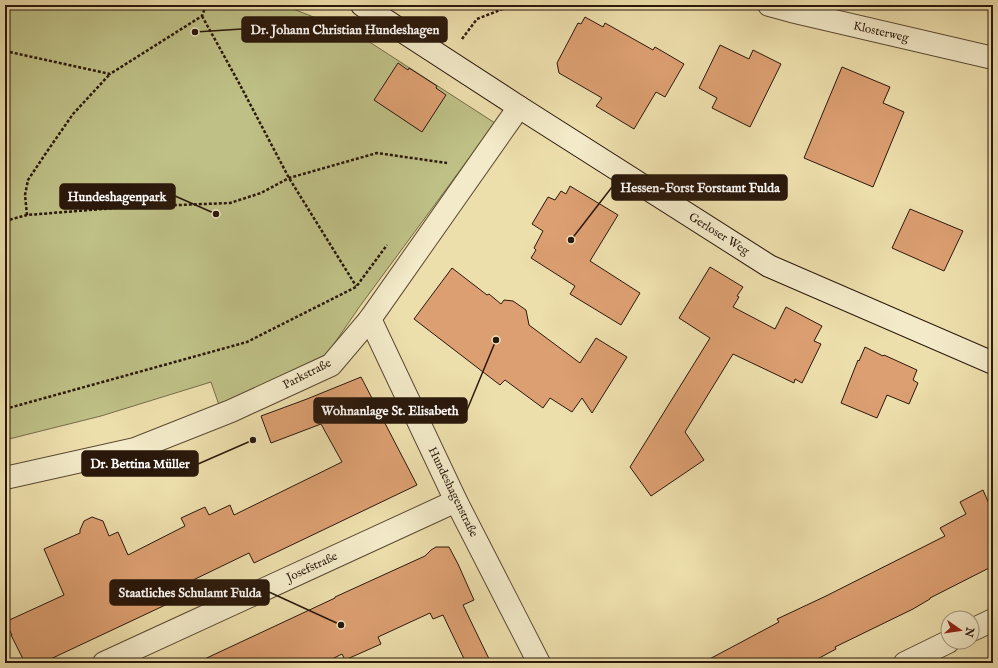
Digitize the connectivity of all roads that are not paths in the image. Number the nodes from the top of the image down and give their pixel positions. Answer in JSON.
{"nodes":[{"id":1,"x":362,"y":5,"type":"edge"},
{"id":2,"x":769,"y":5,"type":"edge"},
{"id":3,"x":993,"y":58,"type":"edge"},
{"id":4,"x":519,"y":106,"type":"junction"},
{"id":5,"x":370,"y":319,"type":"junction"},
{"id":6,"x":993,"y":362,"type":"edge"},
{"id":7,"x":5,"y":478,"type":"edge"},
{"id":8,"x":456,"y":501,"type":"junction"},
{"id":9,"x":993,"y":620,"type":"edge"},
{"id":10,"x":980,"y":626,"type":"edge"},
{"id":11,"x":940,"y":646,"type":"edge"},
{"id":12,"x":104,"y":663,"type":"edge"},
{"id":13,"x":540,"y":663,"type":"edge"},
{"id":14,"x":905,"y":663,"type":"edge"}],
"edges":[{"from":1,"to":4,"type":"street","name":"Gerloser Weg"},
{"from":2,"to":3,"type":"street","name":"Klosterweg"},
{"from":4,"to":5,"type":"street","name":"Parkstraße"},
{"from":4,"to":6,"type":"street","name":"Gerloser Weg"},
{"from":5,"to":7,"type":"street","name":"Parkstraße"},
{"from":5,"to":8,"type":"street","name":"Hundeshagenstraße"},
{"from":8,"to":12,"type":"street","name":"Josefstraße"},
{"from":8,"to":13,"type":"street","name":"Hundeshagenstraße"},
{"from":9,"to":10,"type":"street"},
{"from":11,"to":14,"type":"street"}]}
